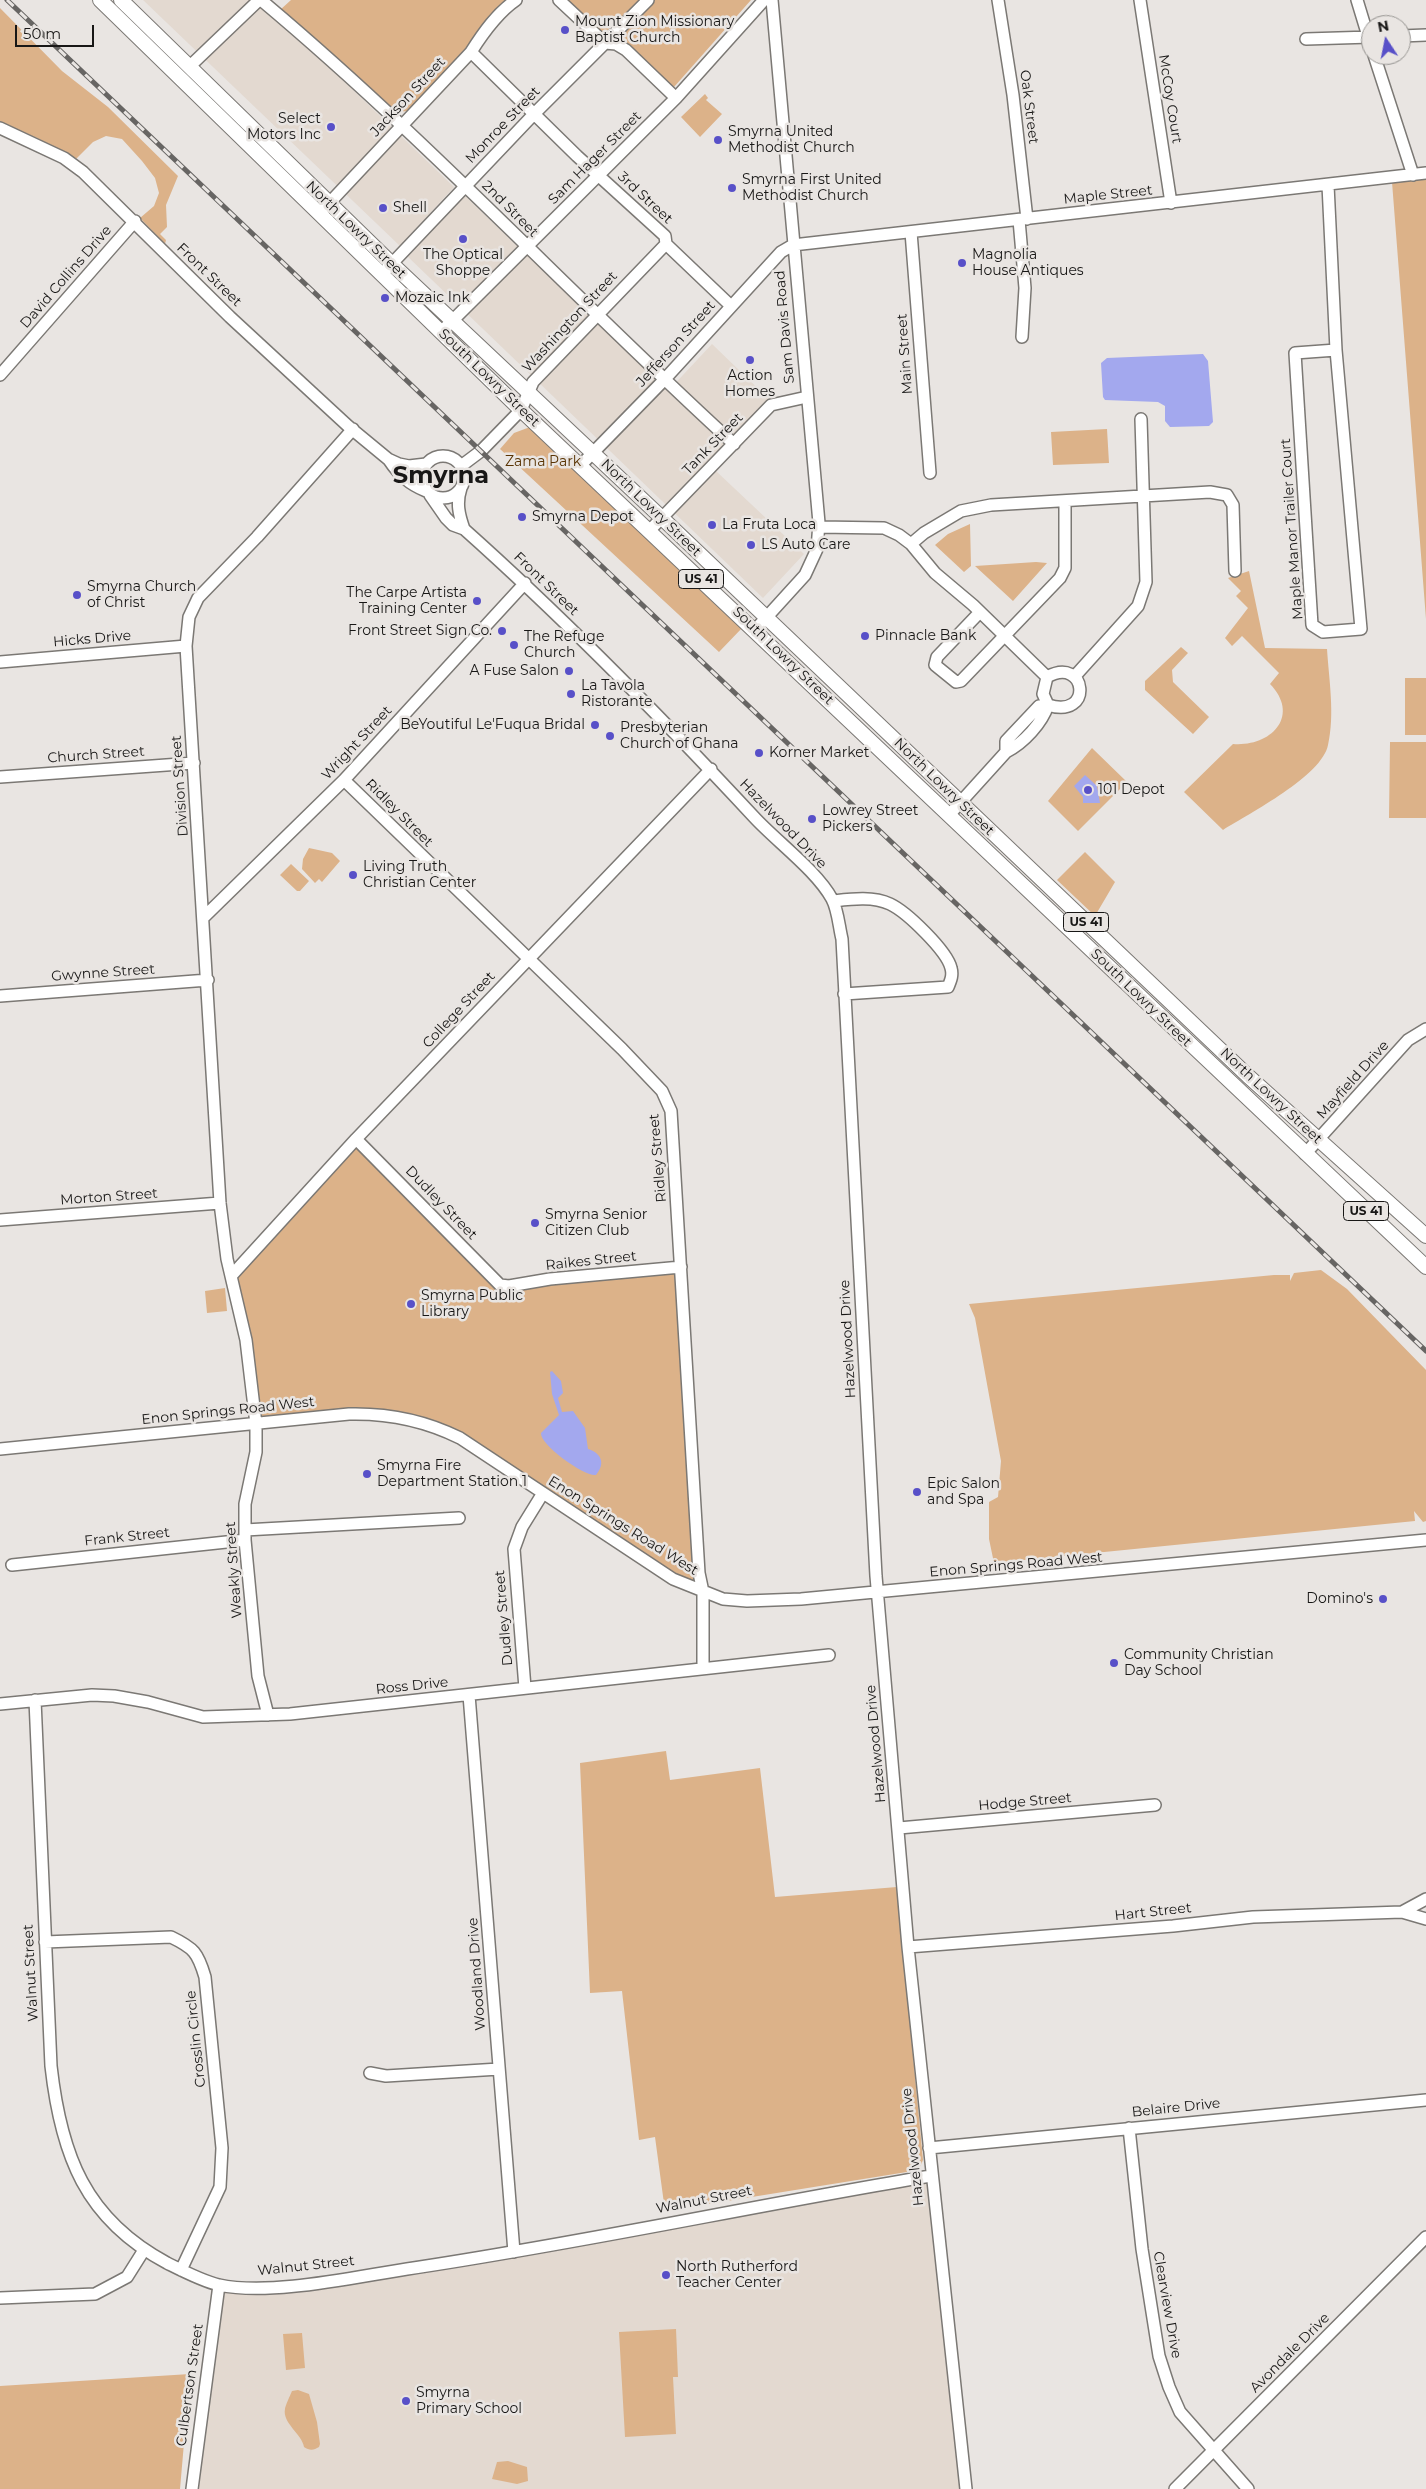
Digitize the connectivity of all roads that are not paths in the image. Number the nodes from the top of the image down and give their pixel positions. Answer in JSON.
{"nodes":[{"id":1,"x":100,"y":0,"type":"edge"},
{"id":2,"x":121,"y":0,"type":"edge"},
{"id":3,"x":260,"y":0,"type":"edge"},
{"id":4,"x":516,"y":0,"type":"edge"},
{"id":5,"x":559,"y":0,"type":"edge"},
{"id":6,"x":648,"y":0,"type":"edge"},
{"id":7,"x":764,"y":0,"type":"edge"},
{"id":8,"x":772,"y":0,"type":"edge"},
{"id":9,"x":998,"y":0,"type":"edge"},
{"id":10,"x":1140,"y":0,"type":"edge"},
{"id":11,"x":1358,"y":0,"type":"edge"},
{"id":12,"x":1362,"y":15,"type":"edge"},
{"id":13,"x":1426,"y":35,"type":"edge"},
{"id":14,"x":1411,"y":36,"type":"edge"},
{"id":15,"x":1306,"y":39,"type":"dead end"},
{"id":16,"x":1361,"y":40,"type":"edge"},
{"id":17,"x":605,"y":43,"type":"junction"},
{"id":18,"x":471,"y":52,"type":"junction"},
{"id":19,"x":1377,"y":65,"type":"edge"},
{"id":20,"x":189,"y":67,"type":"junction"},
{"id":21,"x":676,"y":98,"type":"junction"},
{"id":22,"x":534,"y":114,"type":"junction"},
{"id":23,"x":401,"y":124,"type":"junction"},
{"id":24,"x":0,"y":128,"type":"edge"},
{"id":25,"x":1426,"y":173,"type":"edge"},
{"id":26,"x":598,"y":175,"type":"junction"},
{"id":27,"x":1413,"y":175,"type":"junction"},
{"id":28,"x":1328,"y":185,"type":"junction"},
{"id":29,"x":465,"y":186,"type":"junction"},
{"id":30,"x":1171,"y":203,"type":"junction"},
{"id":31,"x":325,"y":209,"type":"junction"},
{"id":32,"x":1023,"y":220,"type":"junction"},
{"id":33,"x":135,"y":221,"type":"junction"},
{"id":34,"x":911,"y":232,"type":"junction"},
{"id":35,"x":666,"y":244,"type":"junction"},
{"id":36,"x":793,"y":245,"type":"junction"},
{"id":37,"x":527,"y":247,"type":"junction"},
{"id":38,"x":387,"y":269,"type":"junction"},
{"id":39,"x":731,"y":306,"type":"junction"},
{"id":40,"x":597,"y":314,"type":"junction"},
{"id":41,"x":452,"y":321,"type":"junction"},
{"id":42,"x":441,"y":332,"type":"junction"},
{"id":43,"x":1022,"y":337,"type":"dead end"},
{"id":44,"x":1336,"y":350,"type":"junction"},
{"id":45,"x":0,"y":375,"type":"edge"},
{"id":46,"x":664,"y":380,"type":"junction"},
{"id":47,"x":528,"y":393,"type":"junction"},
{"id":48,"x":807,"y":396,"type":"junction"},
{"id":49,"x":521,"y":410,"type":"junction"},
{"id":50,"x":1141,"y":419,"type":"dead end"},
{"id":51,"x":353,"y":429,"type":"junction"},
{"id":52,"x":734,"y":444,"type":"junction"},
{"id":53,"x":593,"y":452,"type":"junction"},
{"id":54,"x":388,"y":459,"type":"junction"},
{"id":55,"x":426,"y":464,"type":"junction"},
{"id":56,"x":581,"y":465,"type":"junction"},
{"id":57,"x":461,"y":466,"type":"junction"},
{"id":58,"x":930,"y":473,"type":"dead end"},
{"id":59,"x":461,"y":488,"type":"junction"},
{"id":60,"x":428,"y":493,"type":"junction"},
{"id":61,"x":1145,"y":498,"type":"junction"},
{"id":62,"x":1065,"y":502,"type":"junction"},
{"id":63,"x":662,"y":518,"type":"junction"},
{"id":64,"x":819,"y":527,"type":"junction"},
{"id":65,"x":464,"y":529,"type":"junction"},
{"id":66,"x":650,"y":530,"type":"junction"},
{"id":67,"x":911,"y":544,"type":"junction"},
{"id":68,"x":1235,"y":571,"type":"dead end"},
{"id":69,"x":525,"y":583,"type":"junction"},
{"id":70,"x":980,"y":612,"type":"junction"},
{"id":71,"x":766,"y":617,"type":"junction"},
{"id":72,"x":755,"y":630,"type":"junction"},
{"id":73,"x":1004,"y":635,"type":"junction"},
{"id":74,"x":186,"y":646,"type":"junction"},
{"id":75,"x":0,"y":662,"type":"edge"},
{"id":76,"x":1075,"y":676,"type":"junction"},
{"id":77,"x":1047,"y":677,"type":"junction"},
{"id":78,"x":1047,"y":706,"type":"junction"},
{"id":79,"x":194,"y":762,"type":"junction"},
{"id":80,"x":711,"y":769,"type":"junction"},
{"id":81,"x":0,"y":777,"type":"edge"},
{"id":82,"x":344,"y":780,"type":"junction"},
{"id":83,"x":960,"y":802,"type":"junction"},
{"id":84,"x":949,"y":815,"type":"junction"},
{"id":85,"x":833,"y":901,"type":"junction"},
{"id":86,"x":204,"y":917,"type":"junction"},
{"id":87,"x":529,"y":958,"type":"junction"},
{"id":88,"x":208,"y":980,"type":"junction"},
{"id":89,"x":844,"y":994,"type":"junction"},
{"id":90,"x":0,"y":996,"type":"edge"},
{"id":91,"x":1426,"y":1029,"type":"edge"},
{"id":92,"x":356,"y":1139,"type":"junction"},
{"id":93,"x":1319,"y":1140,"type":"junction"},
{"id":94,"x":1306,"y":1154,"type":"junction"},
{"id":95,"x":220,"y":1203,"type":"junction"},
{"id":96,"x":0,"y":1220,"type":"edge"},
{"id":97,"x":1426,"y":1236,"type":"edge"},
{"id":98,"x":681,"y":1267,"type":"junction"},
{"id":99,"x":1426,"y":1267,"type":"edge"},
{"id":100,"x":232,"y":1275,"type":"junction"},
{"id":101,"x":504,"y":1286,"type":"joint"},
{"id":102,"x":256,"y":1424,"type":"junction"},
{"id":103,"x":0,"y":1449,"type":"edge"},
{"id":104,"x":544,"y":1493,"type":"junction"},
{"id":105,"x":459,"y":1518,"type":"dead end"},
{"id":106,"x":245,"y":1535,"type":"junction"},
{"id":107,"x":1426,"y":1540,"type":"edge"},
{"id":108,"x":12,"y":1565,"type":"dead end"},
{"id":109,"x":703,"y":1592,"type":"junction"},
{"id":110,"x":878,"y":1593,"type":"junction"},
{"id":111,"x":829,"y":1655,"type":"dead end"},
{"id":112,"x":703,"y":1668,"type":"junction"},
{"id":113,"x":525,"y":1688,"type":"junction"},
{"id":114,"x":469,"y":1695,"type":"junction"},
{"id":115,"x":35,"y":1700,"type":"junction"},
{"id":116,"x":0,"y":1704,"type":"edge"},
{"id":117,"x":268,"y":1715,"type":"junction"},
{"id":118,"x":1155,"y":1805,"type":"dead end"},
{"id":119,"x":898,"y":1828,"type":"junction"},
{"id":120,"x":1426,"y":1899,"type":"edge"},
{"id":121,"x":1402,"y":1912,"type":"junction"},
{"id":122,"x":1426,"y":1919,"type":"edge"},
{"id":123,"x":45,"y":1942,"type":"junction"},
{"id":124,"x":908,"y":1947,"type":"junction"},
{"id":125,"x":499,"y":2069,"type":"junction"},
{"id":126,"x":370,"y":2073,"type":"dead end"},
{"id":127,"x":1426,"y":2100,"type":"edge"},
{"id":128,"x":1129,"y":2128,"type":"junction"},
{"id":129,"x":929,"y":2148,"type":"junction"},
{"id":130,"x":931,"y":2176,"type":"junction"},
{"id":131,"x":1426,"y":2238,"type":"edge"},
{"id":132,"x":144,"y":2250,"type":"junction"},
{"id":133,"x":514,"y":2252,"type":"junction"},
{"id":134,"x":181,"y":2270,"type":"junction"},
{"id":135,"x":219,"y":2285,"type":"junction"},
{"id":136,"x":0,"y":2298,"type":"edge"},
{"id":137,"x":1214,"y":2450,"type":"junction"},
{"id":138,"x":192,"y":2489,"type":"edge"},
{"id":139,"x":966,"y":2489,"type":"edge"},
{"id":140,"x":1175,"y":2489,"type":"edge"},
{"id":141,"x":1248,"y":2489,"type":"edge"}],
"edges":[{"from":1,"to":31,"type":"main road","name":"South Lowry Street","number":"US 41"},
{"from":2,"to":20,"type":"main road","name":"North Lowry Street","number":"US 41"},
{"from":3,"to":20,"type":"street","name":"2nd Street"},
{"from":3,"to":23,"type":"street","name":"2nd Street"},
{"from":4,"to":18,"type":"street","name":"Jackson Street"},
{"from":5,"to":17,"type":"street"},
{"from":6,"to":17,"type":"street","name":"Monroe Street"},
{"from":7,"to":21,"type":"street","name":"Sam Hager Street"},
{"from":8,"to":36,"type":"street","name":"Sam Davis Road"},
{"from":9,"to":32,"type":"street","name":"Oak Street"},
{"from":10,"to":30,"type":"street","name":"McCoy Court"},
{"from":11,"to":12,"type":"street"},
{"from":13,"to":14,"type":"street"},
{"from":15,"to":16,"type":"street"},
{"from":17,"to":21,"type":"street"},
{"from":17,"to":22,"type":"street","name":"Monroe Street"},
{"from":18,"to":22,"type":"street","name":"3rd Street"},
{"from":18,"to":23,"type":"street","name":"Jackson Street"},
{"from":19,"to":27,"type":"street"},
{"from":20,"to":31,"type":"main road","name":"North Lowry Street","number":"US 41"},
{"from":21,"to":26,"type":"street","name":"Sam Hager Street"},
{"from":22,"to":26,"type":"street","name":"3rd Street"},
{"from":22,"to":29,"type":"street","name":"Monroe Street"},
{"from":23,"to":29,"type":"street","name":"2nd Street"},
{"from":23,"to":31,"type":"street","name":"Jackson Street"},
{"from":24,"to":33,"type":"street","name":"Front Street"},
{"from":25,"to":27,"type":"street","name":"Maple Street"},
{"from":26,"to":35,"type":"street","name":"3rd Street"},
{"from":26,"to":37,"type":"street","name":"Sam Hager Street"},
{"from":27,"to":28,"type":"street","name":"Maple Street"},
{"from":28,"to":30,"type":"street","name":"Maple Street"},
{"from":28,"to":44,"type":"street","name":"Maple Manor Trailer Court"},
{"from":29,"to":37,"type":"street","name":"2nd Street"},
{"from":29,"to":38,"type":"street","name":"Monroe Street"},
{"from":30,"to":32,"type":"street","name":"Maple Street"},
{"from":31,"to":38,"type":"main road","name":"South Lowry Street","number":"US 41"},
{"from":32,"to":34,"type":"street","name":"Maple Street"},
{"from":32,"to":43,"type":"street","name":"Oak Street"},
{"from":33,"to":45,"type":"street","name":"David Collins Drive"},
{"from":33,"to":51,"type":"street","name":"Front Street"},
{"from":34,"to":36,"type":"street","name":"Maple Street"},
{"from":34,"to":58,"type":"street","name":"Main Street"},
{"from":35,"to":39,"type":"street","name":"3rd Street"},
{"from":35,"to":40,"type":"street","name":"Washington Street"},
{"from":36,"to":39,"type":"street","name":"Jefferson Street"},
{"from":36,"to":48,"type":"street","name":"Sam Davis Road"},
{"from":37,"to":40,"type":"street","name":"2nd Street"},
{"from":37,"to":41,"type":"street","name":"Sam Hager Street"},
{"from":38,"to":41,"type":"main road","name":"North Lowry Street","number":"US 41"},
{"from":38,"to":42,"type":"main road","name":"South Lowry Street","number":"US 41"},
{"from":39,"to":46,"type":"street","name":"Jefferson Street"},
{"from":40,"to":46,"type":"street","name":"2nd Street"},
{"from":40,"to":47,"type":"street","name":"Washington Street"},
{"from":41,"to":42,"type":"street","name":"Sam Hager Street"},
{"from":41,"to":47,"type":"main road","name":"North Lowry Street","number":"US 41"},
{"from":42,"to":49,"type":"main road","name":"South Lowry Street","number":"US 41"},
{"from":44,"to":44,"type":"street","name":"Maple Manor Trailer Court"},
{"from":46,"to":52,"type":"street","name":"2nd Street"},
{"from":46,"to":53,"type":"street","name":"Jefferson Street"},
{"from":47,"to":49,"type":"street","name":"Washington Street"},
{"from":47,"to":53,"type":"main road","name":"North Lowry Street","number":"US 41"},
{"from":48,"to":52,"type":"street","name":"Tank Street"},
{"from":48,"to":64,"type":"street","name":"Sam Davis Road"},
{"from":49,"to":56,"type":"main road","name":"South Lowry Street","number":"US 41"},
{"from":49,"to":57,"type":"street","name":"Washington Street"},
{"from":50,"to":61,"type":"street"},
{"from":51,"to":54,"type":"street","name":"Front Street"},
{"from":51,"to":74,"type":"street","name":"Division Street"},
{"from":52,"to":63,"type":"street","name":"Tank Street"},
{"from":53,"to":56,"type":"street","name":"Jefferson Street"},
{"from":53,"to":63,"type":"main road","name":"North Lowry Street","number":"US 41"},
{"from":54,"to":55,"type":"street","name":"Front Street"},
{"from":54,"to":60,"type":"street","name":"Front Street"},
{"from":55,"to":57,"type":"street","name":"Front Street"},
{"from":55,"to":60,"type":"street"},
{"from":56,"to":66,"type":"main road","name":"South Lowry Street","number":"US 41"},
{"from":57,"to":59,"type":"street"},
{"from":59,"to":60,"type":"street"},
{"from":59,"to":65,"type":"street"},
{"from":60,"to":65,"type":"street","name":"Front Street"},
{"from":61,"to":62,"type":"street"},
{"from":61,"to":68,"type":"street"},
{"from":61,"to":76,"type":"street"},
{"from":62,"to":67,"type":"street"},
{"from":62,"to":73,"type":"street"},
{"from":63,"to":66,"type":"street","name":"Tank Street"},
{"from":63,"to":71,"type":"main road","name":"North Lowry Street","number":"US 41"},
{"from":64,"to":67,"type":"street"},
{"from":64,"to":71,"type":"street","name":"Sam Davis Road"},
{"from":65,"to":69,"type":"street","name":"Front Street"},
{"from":66,"to":72,"type":"main road","name":"South Lowry Street","number":"US 41"},
{"from":67,"to":70,"type":"street"},
{"from":69,"to":80,"type":"street","name":"Front Street"},
{"from":69,"to":82,"type":"street","name":"Wright Street"},
{"from":70,"to":73,"type":"street"},
{"from":70,"to":73,"type":"street"},
{"from":71,"to":72,"type":"street","name":"Sam Davis Road"},
{"from":71,"to":83,"type":"main road","name":"North Lowry Street","number":"US 41"},
{"from":72,"to":84,"type":"main road","name":"South Lowry Street","number":"US 41"},
{"from":73,"to":77,"type":"street"},
{"from":74,"to":75,"type":"street","name":"Hicks Drive"},
{"from":74,"to":79,"type":"street","name":"Division Street"},
{"from":76,"to":77,"type":"street"},
{"from":76,"to":78,"type":"street"},
{"from":77,"to":78,"type":"street"},
{"from":78,"to":83,"type":"street"},
{"from":79,"to":81,"type":"street","name":"Church Street"},
{"from":79,"to":86,"type":"street","name":"Division Street"},
{"from":80,"to":85,"type":"street","name":"Hazelwood Drive"},
{"from":80,"to":87,"type":"street","name":"College Street"},
{"from":82,"to":86,"type":"street","name":"Wright Street"},
{"from":82,"to":87,"type":"street","name":"Ridley Street"},
{"from":83,"to":84,"type":"street"},
{"from":83,"to":93,"type":"main road","name":"North Lowry Street","number":"US 41"},
{"from":84,"to":94,"type":"main road","name":"South Lowry Street","number":"US 41"},
{"from":85,"to":89,"type":"street","name":"Hazelwood Drive"},
{"from":85,"to":89,"type":"street"},
{"from":86,"to":88,"type":"street","name":"Division Street"},
{"from":87,"to":92,"type":"street","name":"College Street"},
{"from":87,"to":98,"type":"street","name":"Ridley Street"},
{"from":88,"to":90,"type":"street","name":"Gwynne Street"},
{"from":88,"to":95,"type":"street","name":"Division Street"},
{"from":89,"to":110,"type":"street","name":"Hazelwood Drive"},
{"from":91,"to":93,"type":"street","name":"Mayfield Drive"},
{"from":92,"to":100,"type":"street","name":"College Street"},
{"from":92,"to":101,"type":"street","name":"Dudley Street"},
{"from":93,"to":94,"type":"street","name":"Mayfield Drive"},
{"from":93,"to":97,"type":"main road","name":"North Lowry Street","number":"US 41"},
{"from":94,"to":99,"type":"main road","name":"South Lowry Street","number":"US 41"},
{"from":95,"to":96,"type":"street","name":"Morton Street"},
{"from":95,"to":100,"type":"street"},
{"from":98,"to":101,"type":"street","name":"Raikes Street"},
{"from":98,"to":109,"type":"street","name":"Ridley Street"},
{"from":100,"to":102,"type":"street"},
{"from":102,"to":103,"type":"street","name":"Enon Springs Road West"},
{"from":102,"to":104,"type":"street","name":"Enon Springs Road West"},
{"from":102,"to":106,"type":"street","name":"Weakly Street"},
{"from":104,"to":109,"type":"street","name":"Enon Springs Road West"},
{"from":104,"to":113,"type":"street","name":"Dudley Street"},
{"from":105,"to":106,"type":"street","name":"Frank Street"},
{"from":106,"to":108,"type":"street","name":"Frank Street"},
{"from":106,"to":117,"type":"street","name":"Weakly Street"},
{"from":107,"to":110,"type":"street","name":"Enon Springs Road West"},
{"from":109,"to":110,"type":"street","name":"Enon Springs Road West"},
{"from":109,"to":112,"type":"street","name":"Ridley Street"},
{"from":110,"to":119,"type":"street","name":"Hazelwood Drive"},
{"from":111,"to":112,"type":"street","name":"Ross Drive"},
{"from":112,"to":113,"type":"street","name":"Ross Drive"},
{"from":113,"to":114,"type":"street","name":"Ross Drive"},
{"from":114,"to":117,"type":"street","name":"Ross Drive"},
{"from":114,"to":125,"type":"street","name":"Woodland Drive"},
{"from":115,"to":116,"type":"street","name":"Ross Drive"},
{"from":115,"to":117,"type":"street","name":"Ross Drive"},
{"from":115,"to":123,"type":"street","name":"Walnut Street"},
{"from":118,"to":119,"type":"street","name":"Hodge Street"},
{"from":119,"to":124,"type":"street","name":"Hazelwood Drive"},
{"from":120,"to":121,"type":"street","name":"Hart Street"},
{"from":121,"to":122,"type":"street","name":"Hart Street"},
{"from":121,"to":124,"type":"street","name":"Hart Street"},
{"from":123,"to":132,"type":"street","name":"Walnut Street"},
{"from":123,"to":134,"type":"street","name":"Crosslin Circle"},
{"from":124,"to":129,"type":"street","name":"Hazelwood Drive"},
{"from":125,"to":126,"type":"street"},
{"from":125,"to":133,"type":"street","name":"Woodland Drive"},
{"from":127,"to":128,"type":"street","name":"Belaire Drive"},
{"from":128,"to":129,"type":"street","name":"Belaire Drive"},
{"from":128,"to":137,"type":"street","name":"Clearview Drive"},
{"from":129,"to":130,"type":"street","name":"Hazelwood Drive"},
{"from":130,"to":133,"type":"street","name":"Walnut Street"},
{"from":130,"to":139,"type":"street","name":"Hazelwood Drive"},
{"from":131,"to":137,"type":"street","name":"Avondale Drive"},
{"from":132,"to":134,"type":"street","name":"Walnut Street"},
{"from":132,"to":136,"type":"street"},
{"from":133,"to":135,"type":"street","name":"Walnut Street"},
{"from":134,"to":135,"type":"street","name":"Walnut Street"},
{"from":135,"to":138,"type":"street","name":"Culbertson Street"},
{"from":137,"to":140,"type":"street","name":"Avondale Drive"},
{"from":137,"to":141,"type":"street","name":"Clearview Drive"}]}
